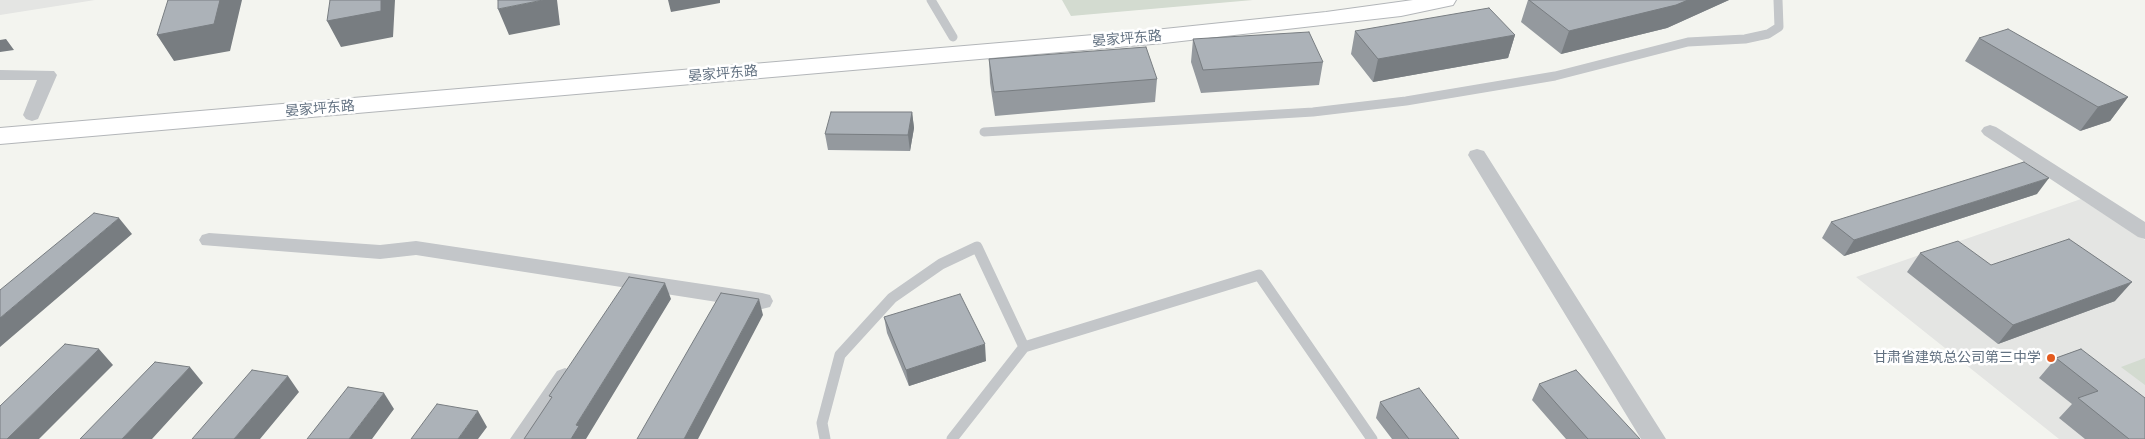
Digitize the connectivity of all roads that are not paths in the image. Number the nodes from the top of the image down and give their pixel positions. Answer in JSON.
{"nodes":[{"id":1,"x":931,"y":0,"type":"edge"},
{"id":2,"x":1355,"y":0,"type":"edge"},
{"id":3,"x":1445,"y":0,"type":"edge"},
{"id":4,"x":1778,"y":0,"type":"edge"},
{"id":5,"x":953,"y":38,"type":"junction"},
{"id":6,"x":0,"y":75,"type":"edge"},
{"id":7,"x":32,"y":115,"type":"junction"},
{"id":8,"x":0,"y":117,"type":"edge"},
{"id":9,"x":1990,"y":131,"type":"dead end"},
{"id":10,"x":984,"y":132,"type":"dead end"},
{"id":11,"x":0,"y":136,"type":"edge"},
{"id":12,"x":1477,"y":155,"type":"dead end"},
{"id":13,"x":2145,"y":232,"type":"edge"},
{"id":14,"x":209,"y":240,"type":"dead end"},
{"id":15,"x":762,"y":301,"type":"dead end"},
{"id":16,"x":1024,"y":347,"type":"junction"},
{"id":17,"x":576,"y":360,"type":"edge"},
{"id":18,"x":522,"y":439,"type":"edge"},
{"id":19,"x":825,"y":439,"type":"edge"},
{"id":20,"x":952,"y":439,"type":"edge"},
{"id":21,"x":1372,"y":439,"type":"edge"},
{"id":22,"x":1654,"y":439,"type":"edge"}],
"edges":[{"from":1,"to":5,"type":"lane"},
{"from":2,"to":5,"type":"highway","name":"晏家坪东路"},
{"from":3,"to":11,"type":"highway","name":"晏家坪东路"},
{"from":4,"to":10,"type":"lane"},
{"from":5,"to":7,"type":"highway","name":"晏家坪东路"},
{"from":6,"to":7,"type":"street"},
{"from":7,"to":8,"type":"highway","name":"晏家坪东路"},
{"from":9,"to":13,"type":"street"},
{"from":12,"to":22,"type":"street"},
{"from":14,"to":15,"type":"street"},
{"from":16,"to":19,"type":"lane"},
{"from":16,"to":20,"type":"lane"},
{"from":16,"to":21,"type":"lane"},
{"from":17,"to":18,"type":"street"}]}
